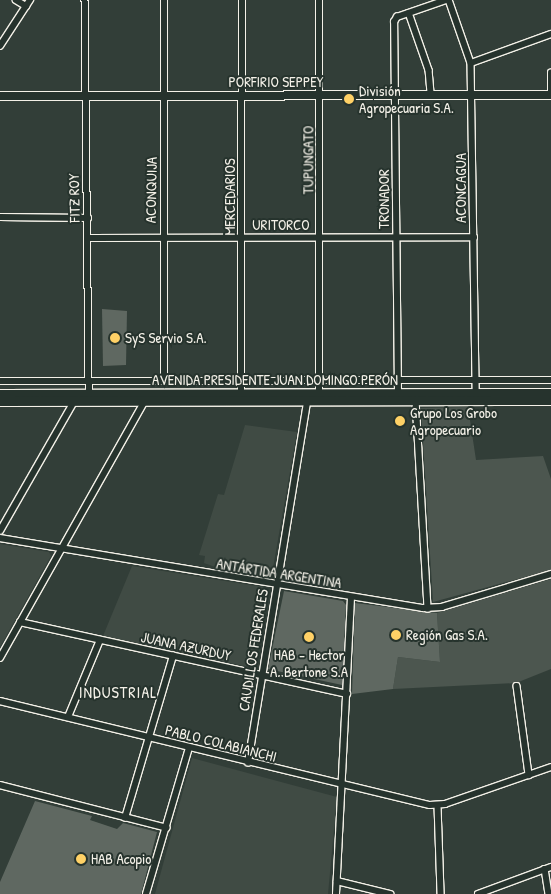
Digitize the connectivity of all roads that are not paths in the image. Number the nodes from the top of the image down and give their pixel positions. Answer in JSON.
{"nodes":[{"id":1,"x":16,"y":0,"type":"edge"},
{"id":2,"x":30,"y":0,"type":"edge"},
{"id":3,"x":84,"y":0,"type":"edge"},
{"id":4,"x":164,"y":0,"type":"edge"},
{"id":5,"x":242,"y":0,"type":"edge"},
{"id":6,"x":319,"y":0,"type":"edge"},
{"id":7,"x":447,"y":0,"type":"edge"},
{"id":8,"x":26,"y":6,"type":"junction"},
{"id":9,"x":409,"y":13,"type":"junction"},
{"id":10,"x":551,"y":34,"type":"edge"},
{"id":11,"x":0,"y":46,"type":"edge"},
{"id":12,"x":471,"y":63,"type":"junction"},
{"id":13,"x":551,"y":73,"type":"edge"},
{"id":14,"x":551,"y":94,"type":"edge"},
{"id":15,"x":165,"y":95,"type":"junction"},
{"id":16,"x":473,"y":95,"type":"junction"},
{"id":17,"x":0,"y":96,"type":"edge"},
{"id":18,"x":84,"y":96,"type":"junction"},
{"id":19,"x":242,"y":96,"type":"junction"},
{"id":20,"x":320,"y":96,"type":"junction"},
{"id":21,"x":430,"y":96,"type":"junction"},
{"id":22,"x":396,"y":97,"type":"junction"},
{"id":23,"x":0,"y":217,"type":"edge"},
{"id":24,"x":88,"y":218,"type":"junction"},
{"id":25,"x":163,"y":237,"type":"junction"},
{"id":26,"x":242,"y":237,"type":"junction"},
{"id":27,"x":321,"y":237,"type":"junction"},
{"id":28,"x":474,"y":237,"type":"junction"},
{"id":29,"x":88,"y":238,"type":"junction"},
{"id":30,"x":397,"y":238,"type":"junction"},
{"id":31,"x":319,"y":380,"type":"junction"},
{"id":32,"x":398,"y":380,"type":"junction"},
{"id":33,"x":476,"y":380,"type":"junction"},
{"id":34,"x":551,"y":380,"type":"edge"},
{"id":35,"x":0,"y":381,"type":"edge"},
{"id":36,"x":88,"y":381,"type":"junction"},
{"id":37,"x":164,"y":381,"type":"junction"},
{"id":38,"x":241,"y":381,"type":"junction"},
{"id":39,"x":398,"y":393,"type":"junction"},
{"id":40,"x":476,"y":393,"type":"junction"},
{"id":41,"x":551,"y":393,"type":"edge"},
{"id":42,"x":240,"y":394,"type":"junction"},
{"id":43,"x":319,"y":394,"type":"junction"},
{"id":44,"x":89,"y":395,"type":"junction"},
{"id":45,"x":308,"y":397,"type":"junction"},
{"id":46,"x":147,"y":398,"type":"junction"},
{"id":47,"x":416,"y":400,"type":"junction"},
{"id":48,"x":551,"y":400,"type":"edge"},
{"id":49,"x":1,"y":401,"type":"edge"},
{"id":50,"x":74,"y":402,"type":"junction"},
{"id":51,"x":0,"y":531,"type":"edge"},
{"id":52,"x":0,"y":538,"type":"edge"},
{"id":53,"x":63,"y":549,"type":"junction"},
{"id":54,"x":551,"y":574,"type":"edge"},
{"id":55,"x":276,"y":586,"type":"junction"},
{"id":56,"x":351,"y":598,"type":"junction"},
{"id":57,"x":428,"y":609,"type":"junction"},
{"id":58,"x":20,"y":622,"type":"junction"},
{"id":59,"x":100,"y":640,"type":"junction"},
{"id":60,"x":173,"y":656,"type":"junction"},
{"id":61,"x":0,"y":658,"type":"edge"},
{"id":62,"x":262,"y":676,"type":"junction"},
{"id":63,"x":517,"y":686,"type":"dead end"},
{"id":64,"x":347,"y":694,"type":"junction"},
{"id":65,"x":0,"y":701,"type":"edge"},
{"id":66,"x":68,"y":718,"type":"junction"},
{"id":67,"x":148,"y":738,"type":"junction"},
{"id":68,"x":189,"y":748,"type":"junction"},
{"id":69,"x":248,"y":763,"type":"junction"},
{"id":70,"x":551,"y":767,"type":"edge"},
{"id":71,"x":529,"y":775,"type":"junction"},
{"id":72,"x":0,"y":785,"type":"edge"},
{"id":73,"x":343,"y":786,"type":"junction"},
{"id":74,"x":438,"y":806,"type":"junction"},
{"id":75,"x":125,"y":818,"type":"junction"},
{"id":76,"x":167,"y":828,"type":"junction"},
{"id":77,"x":548,"y":868,"type":"edge"},
{"id":78,"x":337,"y":881,"type":"junction"},
{"id":79,"x":496,"y":891,"type":"edge"},
{"id":80,"x":146,"y":894,"type":"edge"},
{"id":81,"x":336,"y":894,"type":"edge"},
{"id":82,"x":390,"y":894,"type":"edge"},
{"id":83,"x":441,"y":894,"type":"edge"},
{"id":84,"x":478,"y":894,"type":"edge"},
{"id":85,"x":549,"y":894,"type":"edge"}],
"edges":[{"from":1,"to":8,"type":"street"},
{"from":2,"to":8,"type":"street"},
{"from":3,"to":18,"type":"street","name":"FITZ ROY"},
{"from":4,"to":15,"type":"street","name":"ACONQUIJA"},
{"from":5,"to":19,"type":"street","name":"MERCEDARIOS"},
{"from":6,"to":20,"type":"street","name":"TUPUNGATO"},
{"from":7,"to":9,"type":"street"},
{"from":7,"to":12,"type":"street","name":"ACONCAGUA"},
{"from":8,"to":11,"type":"street"},
{"from":9,"to":21,"type":"street"},
{"from":9,"to":22,"type":"street","name":"TRONADOR"},
{"from":10,"to":12,"type":"street"},
{"from":12,"to":16,"type":"street","name":"ACONCAGUA"},
{"from":13,"to":14,"type":"street"},
{"from":14,"to":16,"type":"main road","name":"PORFIRIO SEPPEY"},
{"from":15,"to":18,"type":"main road","name":"PORFIRIO SEPPEY"},
{"from":15,"to":19,"type":"main road","name":"PORFIRIO SEPPEY"},
{"from":15,"to":25,"type":"street","name":"ACONQUIJA"},
{"from":16,"to":21,"type":"main road","name":"PORFIRIO SEPPEY"},
{"from":16,"to":28,"type":"street","name":"ACONCAGUA"},
{"from":17,"to":18,"type":"main road","name":"PORFIRIO SEPPEY"},
{"from":18,"to":24,"type":"street","name":"FITZ ROY"},
{"from":19,"to":20,"type":"main road","name":"PORFIRIO SEPPEY"},
{"from":19,"to":26,"type":"street","name":"MERCEDARIOS"},
{"from":20,"to":22,"type":"main road","name":"PORFIRIO SEPPEY"},
{"from":20,"to":27,"type":"street","name":"TUPUNGATO"},
{"from":21,"to":22,"type":"main road","name":"PORFIRIO SEPPEY"},
{"from":22,"to":30,"type":"street","name":"TRONADOR"},
{"from":23,"to":24,"type":"street"},
{"from":24,"to":29,"type":"street","name":"FITZ ROY"},
{"from":25,"to":26,"type":"street","name":"URITORCO"},
{"from":25,"to":29,"type":"street","name":"URITORCO"},
{"from":25,"to":37,"type":"street","name":"ACONQUIJA"},
{"from":26,"to":27,"type":"street","name":"URITORCO"},
{"from":26,"to":38,"type":"street","name":"MERCEDARIOS"},
{"from":27,"to":30,"type":"street","name":"URITORCO"},
{"from":27,"to":31,"type":"street","name":"TUPUNGATO"},
{"from":28,"to":30,"type":"street","name":"URITORCO"},
{"from":28,"to":33,"type":"street","name":"ACONCAGUA"},
{"from":29,"to":36,"type":"street","name":"FITZ ROY"},
{"from":30,"to":32,"type":"street","name":"TRONADOR"},
{"from":31,"to":32,"type":"street","name":"AVENIDA PRESIDENTE JUAN DOMINGO PERÓN"},
{"from":31,"to":38,"type":"street","name":"AVENIDA PRESIDENTE JUAN DOMINGO PERÓN"},
{"from":31,"to":43,"type":"street","name":"TUPUNGATO"},
{"from":32,"to":33,"type":"street","name":"AVENIDA PRESIDENTE JUAN DOMINGO PERÓN"},
{"from":32,"to":39,"type":"street","name":"TRONADOR"},
{"from":33,"to":34,"type":"street","name":"AVENIDA PRESIDENTE JUAN DOMINGO PERÓN"},
{"from":33,"to":40,"type":"street","name":"ACONCAGUA"},
{"from":35,"to":36,"type":"street","name":"AVENIDA PRESIDENTE JUAN DOMINGO PERÓN"},
{"from":36,"to":37,"type":"street","name":"AVENIDA PRESIDENTE JUAN DOMINGO PERÓN"},
{"from":36,"to":44,"type":"street","name":"FITZ ROY"},
{"from":37,"to":38,"type":"street","name":"AVENIDA PRESIDENTE JUAN DOMINGO PERÓN"},
{"from":38,"to":42,"type":"street","name":"MERCEDARIOS"},
{"from":39,"to":40,"type":"main road","name":"AVENIDA PRESIDENTE JUAN DOMINGO PERÓN"},
{"from":39,"to":43,"type":"main road","name":"AVENIDA PRESIDENTE JUAN DOMINGO PERÓN"},
{"from":40,"to":41,"type":"main road","name":"AVENIDA PRESIDENTE JUAN DOMINGO PERÓN"},
{"from":42,"to":45,"type":"main road","name":"AVENIDA PRESIDENTE JUAN DOMINGO PERÓN"},
{"from":42,"to":46,"type":"main road","name":"AVENIDA PRESIDENTE JUAN DOMINGO PERÓN"},
{"from":43,"to":45,"type":"main road","name":"AVENIDA PRESIDENTE JUAN DOMINGO PERÓN"},
{"from":44,"to":46,"type":"main road","name":"AVENIDA PRESIDENTE JUAN DOMINGO PERÓN"},
{"from":44,"to":49,"type":"main road","name":"AVENIDA PRESIDENTE JUAN DOMINGO PERÓN"},
{"from":45,"to":46,"type":"main road","name":"AVENIDA PRESIDENTE JUAN DOMINGO PERÓN"},
{"from":45,"to":47,"type":"main road","name":"AVENIDA PRESIDENTE JUAN DOMINGO PERÓN"},
{"from":45,"to":55,"type":"street","name":"CAUDILLOS FEDERALES"},
{"from":46,"to":50,"type":"main road","name":"AVENIDA PRESIDENTE JUAN DOMINGO PERÓN"},
{"from":46,"to":53,"type":"street"},
{"from":47,"to":48,"type":"main road","name":"AVENIDA PRESIDENTE JUAN DOMINGO PERÓN"},
{"from":47,"to":57,"type":"street"},
{"from":49,"to":50,"type":"main road","name":"AVENIDA PRESIDENTE JUAN DOMINGO PERÓN"},
{"from":50,"to":51,"type":"street"},
{"from":52,"to":53,"type":"street","name":"ANTÁRTIDA ARGENTINA"},
{"from":53,"to":55,"type":"street","name":"ANTÁRTIDA ARGENTINA"},
{"from":53,"to":58,"type":"street"},
{"from":54,"to":57,"type":"street","name":"ANTÁRTIDA ARGENTINA"},
{"from":55,"to":56,"type":"street","name":"ANTÁRTIDA ARGENTINA"},
{"from":55,"to":62,"type":"street","name":"CAUDILLOS FEDERALES"},
{"from":56,"to":57,"type":"street","name":"ANTÁRTIDA ARGENTINA"},
{"from":56,"to":64,"type":"street"},
{"from":58,"to":59,"type":"street","name":"JUANA AZURDUY"},
{"from":58,"to":61,"type":"street"},
{"from":59,"to":60,"type":"street","name":"JUANA AZURDUY"},
{"from":59,"to":66,"type":"street"},
{"from":60,"to":62,"type":"street","name":"JUANA AZURDUY"},
{"from":60,"to":67,"type":"street"},
{"from":62,"to":64,"type":"street","name":"JUANA AZURDUY"},
{"from":62,"to":69,"type":"street","name":"CAUDILLOS FEDERALES"},
{"from":63,"to":71,"type":"street"},
{"from":64,"to":73,"type":"street"},
{"from":65,"to":66,"type":"street","name":"PABLO COLABIANCHI"},
{"from":66,"to":67,"type":"street","name":"PABLO COLABIANCHI"},
{"from":67,"to":68,"type":"street","name":"PABLO COLABIANCHI"},
{"from":67,"to":75,"type":"street"},
{"from":68,"to":69,"type":"street","name":"PABLO COLABIANCHI"},
{"from":68,"to":76,"type":"street"},
{"from":69,"to":73,"type":"street","name":"PABLO COLABIANCHI"},
{"from":70,"to":71,"type":"street"},
{"from":71,"to":74,"type":"street"},
{"from":72,"to":75,"type":"street"},
{"from":73,"to":74,"type":"street","name":"PABLO COLABIANCHI"},
{"from":73,"to":78,"type":"street"},
{"from":74,"to":83,"type":"street"},
{"from":75,"to":76,"type":"street"},
{"from":76,"to":80,"type":"street"},
{"from":77,"to":79,"type":"street"},
{"from":77,"to":85,"type":"street"},
{"from":78,"to":81,"type":"street"},
{"from":78,"to":82,"type":"street"},
{"from":79,"to":84,"type":"street"}]}
